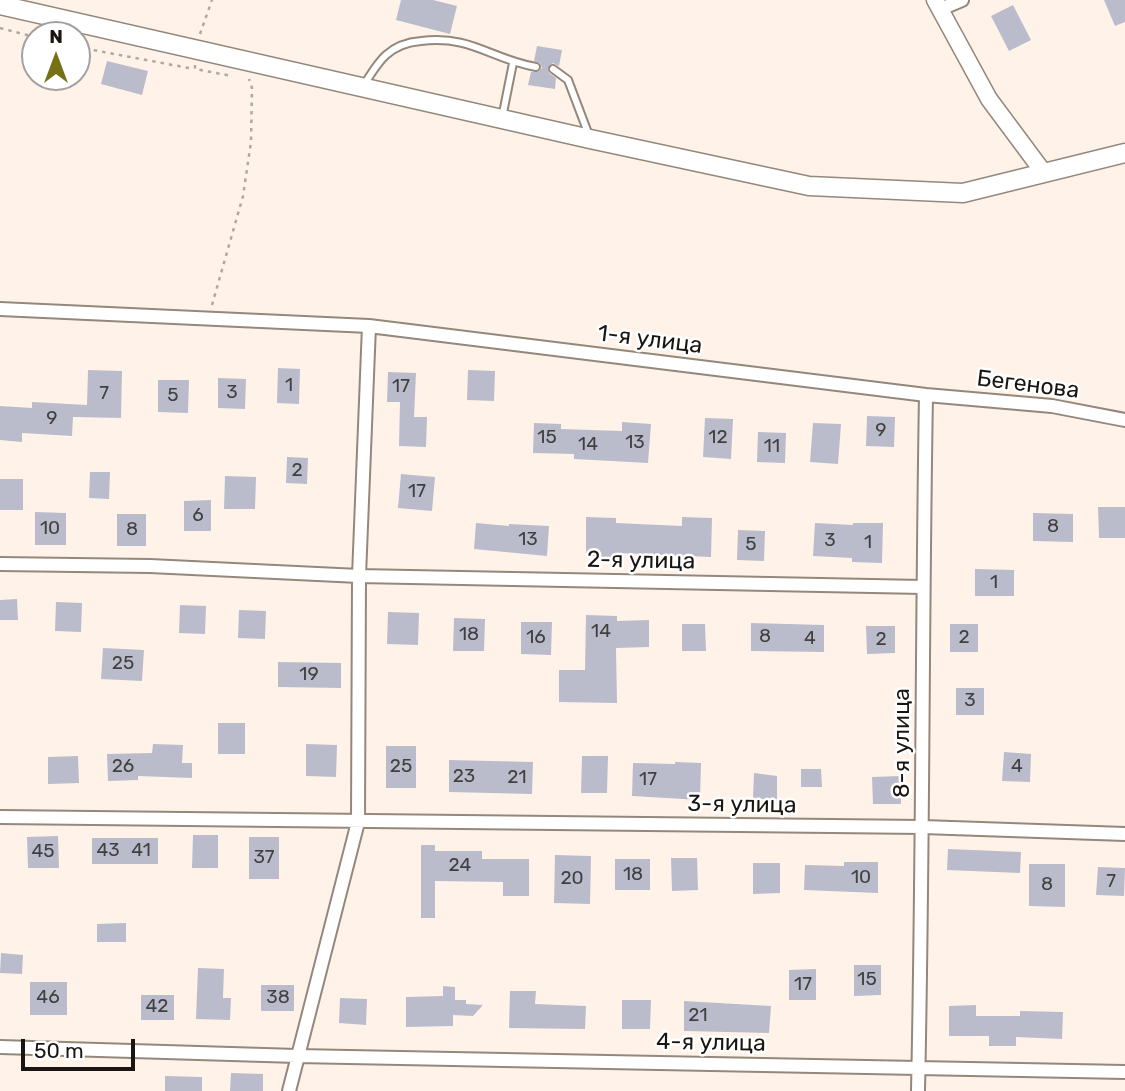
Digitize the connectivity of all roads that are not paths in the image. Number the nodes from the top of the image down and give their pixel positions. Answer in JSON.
{"nodes":[{"id":1,"x":962,"y":0,"type":"edge"},
{"id":2,"x":0,"y":5,"type":"edge"},
{"id":3,"x":938,"y":5,"type":"edge"},
{"id":4,"x":513,"y":63,"type":"junction"},
{"id":5,"x":536,"y":67,"type":"dead end"},
{"id":6,"x":554,"y":69,"type":"dead end"},
{"id":7,"x":361,"y":88,"type":"junction"},
{"id":8,"x":502,"y":120,"type":"junction"},
{"id":9,"x":590,"y":139,"type":"junction"},
{"id":10,"x":1125,"y":153,"type":"edge"},
{"id":11,"x":1044,"y":173,"type":"junction"},
{"id":12,"x":0,"y":309,"type":"edge"},
{"id":13,"x":369,"y":326,"type":"junction"},
{"id":14,"x":926,"y":395,"type":"junction"},
{"id":15,"x":1125,"y":420,"type":"edge"},
{"id":16,"x":0,"y":564,"type":"edge"},
{"id":17,"x":359,"y":576,"type":"junction"},
{"id":18,"x":923,"y":587,"type":"junction"},
{"id":19,"x":0,"y":817,"type":"edge"},
{"id":20,"x":358,"y":822,"type":"junction"},
{"id":21,"x":923,"y":827,"type":"junction"},
{"id":22,"x":1125,"y":834,"type":"edge"},
{"id":23,"x":0,"y":1047,"type":"edge"},
{"id":24,"x":297,"y":1056,"type":"junction"},
{"id":25,"x":918,"y":1068,"type":"junction"},
{"id":26,"x":1125,"y":1072,"type":"edge"},
{"id":27,"x":289,"y":1091,"type":"edge"},
{"id":28,"x":918,"y":1091,"type":"edge"}],
"edges":[{"from":1,"to":3,"type":"street"},
{"from":2,"to":7,"type":"main road"},
{"from":3,"to":11,"type":"street"},
{"from":4,"to":5,"type":"lane"},
{"from":4,"to":7,"type":"lane"},
{"from":4,"to":8,"type":"lane"},
{"from":6,"to":9,"type":"lane"},
{"from":7,"to":8,"type":"main road"},
{"from":8,"to":9,"type":"main road"},
{"from":9,"to":11,"type":"main road"},
{"from":10,"to":11,"type":"main road"},
{"from":12,"to":13,"type":"street","name":"1-я улица"},
{"from":13,"to":14,"type":"street","name":"1-я улица"},
{"from":13,"to":17,"type":"street"},
{"from":14,"to":15,"type":"street","name":"Бегенова"},
{"from":14,"to":18,"type":"street","name":"8-я улица"},
{"from":16,"to":17,"type":"street","name":"2-я улица"},
{"from":17,"to":18,"type":"street","name":"2-я улица"},
{"from":17,"to":20,"type":"street"},
{"from":18,"to":21,"type":"street","name":"8-я улица"},
{"from":19,"to":20,"type":"street","name":"3-я улица"},
{"from":20,"to":21,"type":"street","name":"3-я улица"},
{"from":20,"to":24,"type":"street"},
{"from":21,"to":22,"type":"street","name":"3-я улица"},
{"from":21,"to":25,"type":"street","name":"8-я улица"},
{"from":23,"to":24,"type":"street","name":"4-я улица"},
{"from":24,"to":25,"type":"street","name":"4-я улица"},
{"from":24,"to":27,"type":"street"},
{"from":25,"to":26,"type":"street","name":"4-я улица"},
{"from":25,"to":28,"type":"street","name":"8-я улица"}]}
